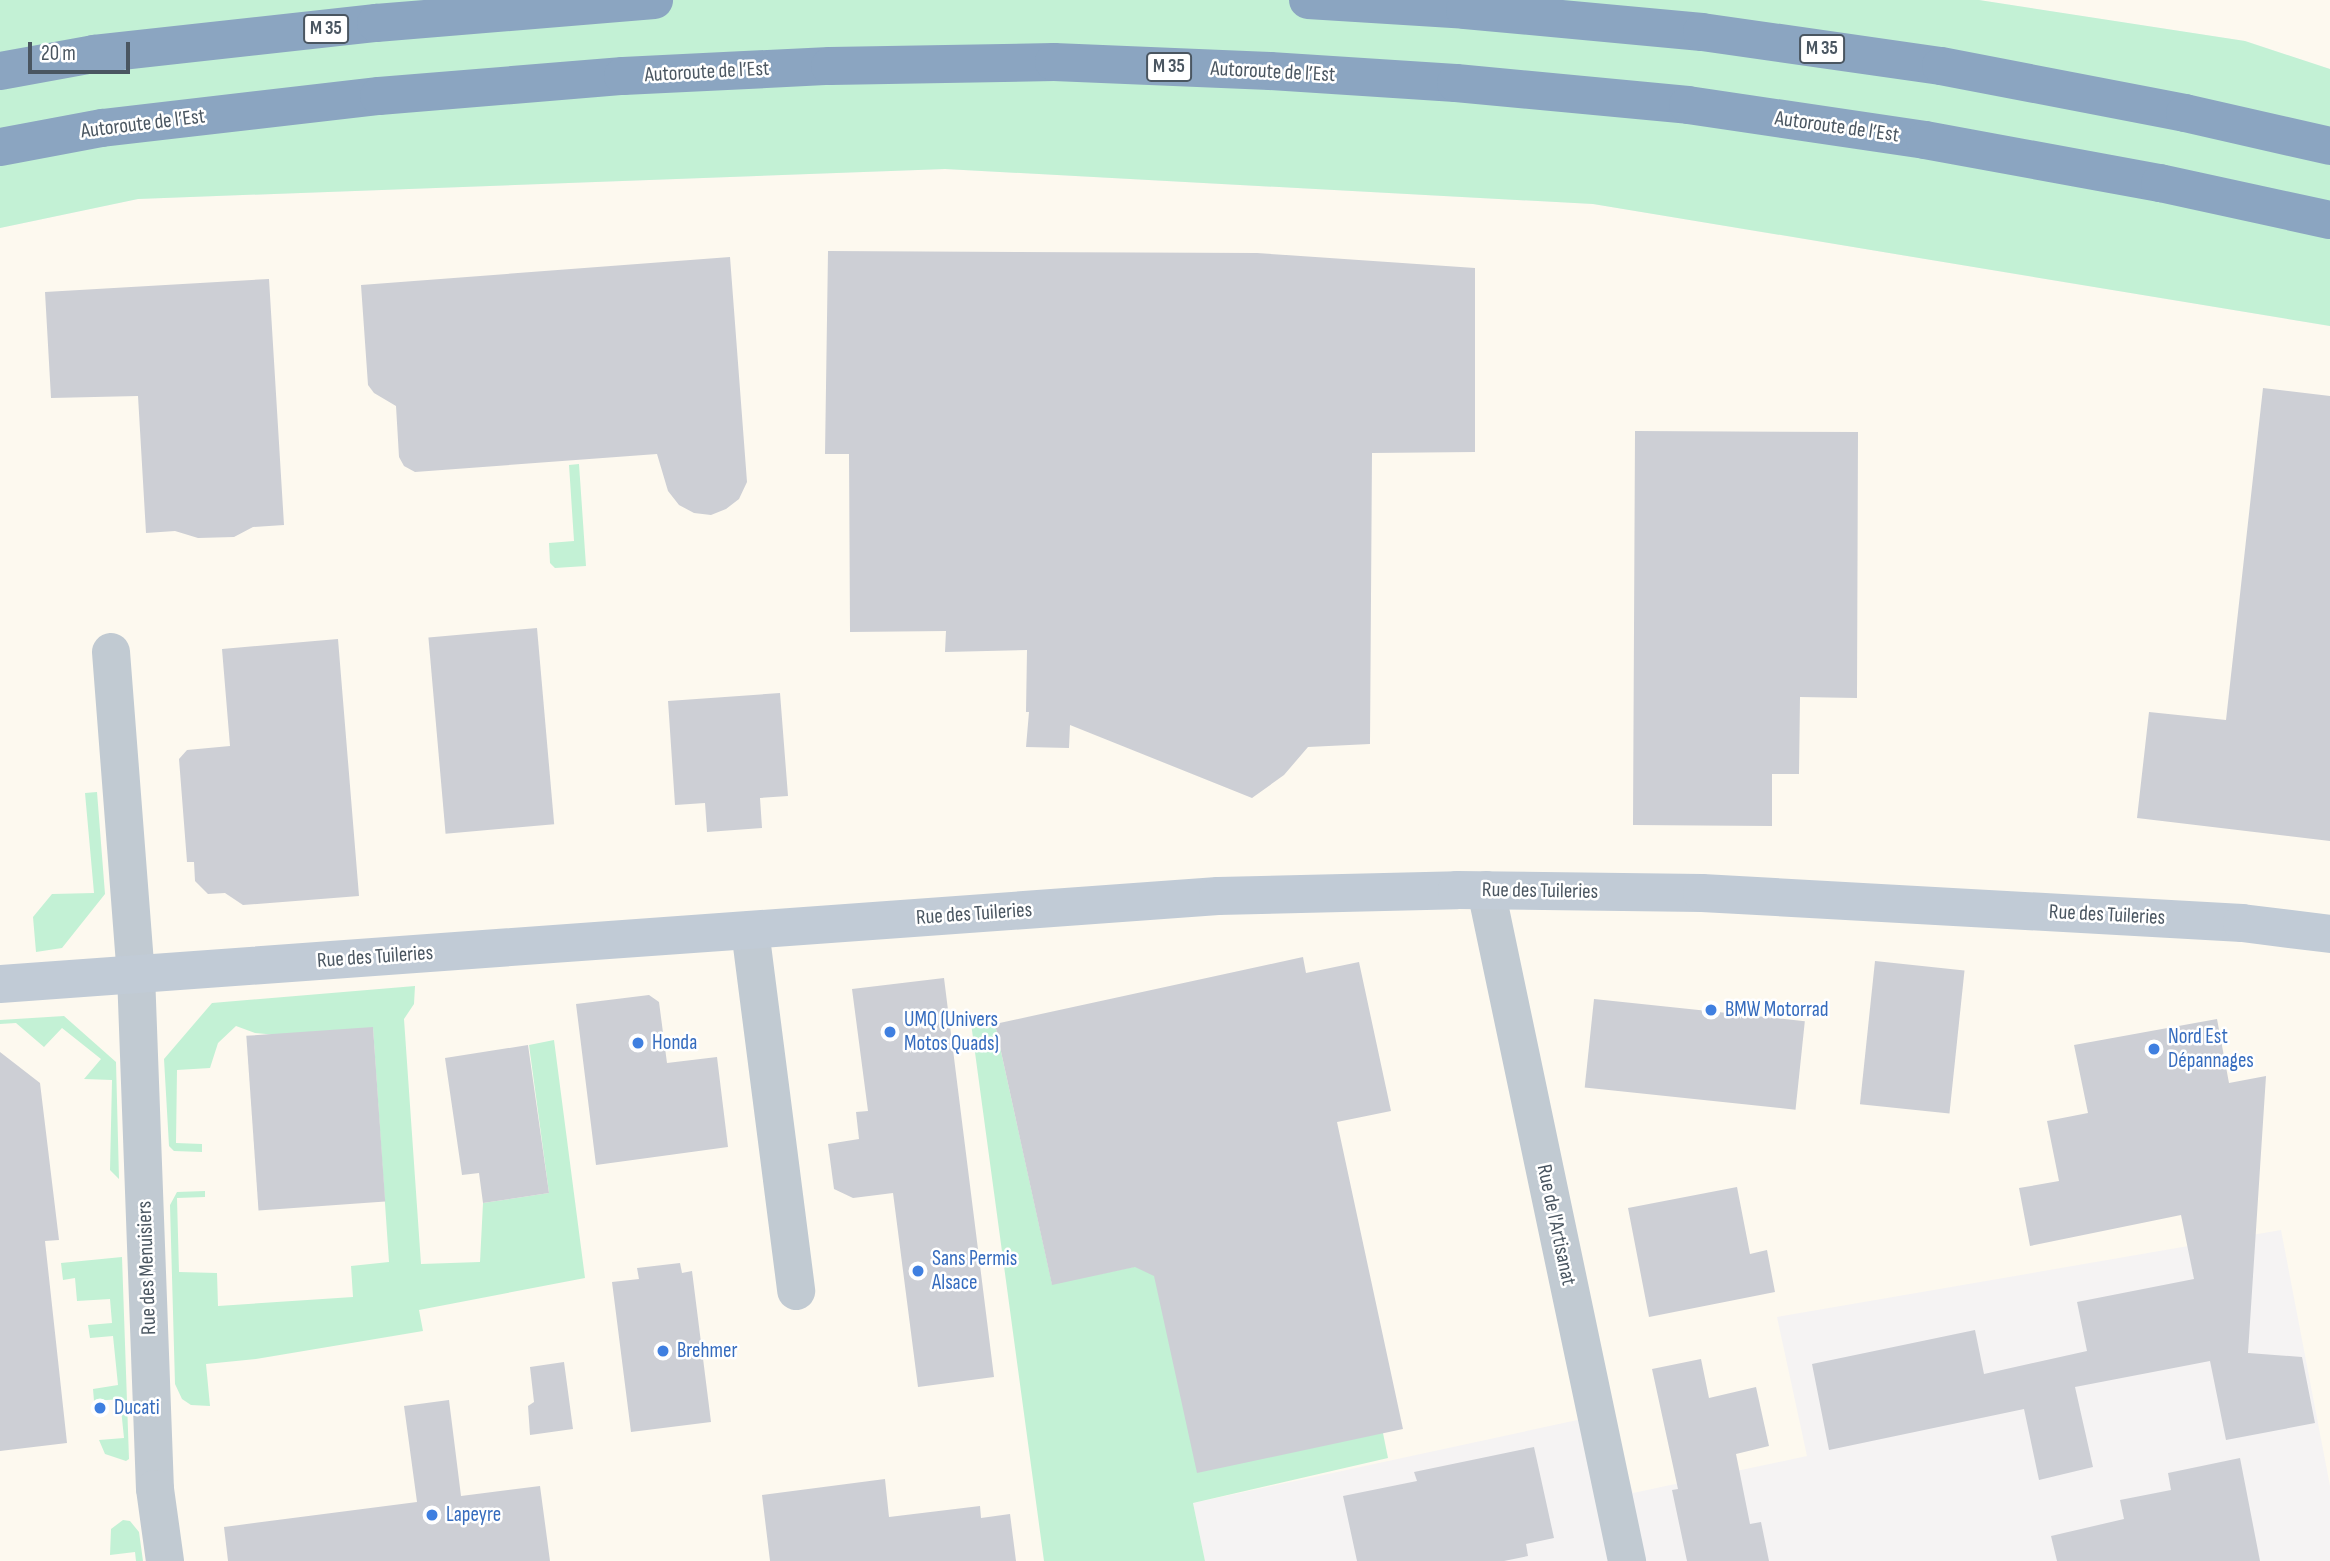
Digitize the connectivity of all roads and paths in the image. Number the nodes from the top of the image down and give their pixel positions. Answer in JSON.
{"nodes":[{"id":1,"x":654,"y":0,"type":"edge"},
{"id":2,"x":1308,"y":0,"type":"edge"},
{"id":3,"x":0,"y":71,"type":"edge"},
{"id":4,"x":2330,"y":146,"type":"edge"},
{"id":5,"x":0,"y":147,"type":"edge"},
{"id":6,"x":2330,"y":220,"type":"edge"},
{"id":7,"x":111,"y":652,"type":"dead end"},
{"id":8,"x":1486,"y":890,"type":"junction"},
{"id":9,"x":750,"y":930,"type":"junction"},
{"id":10,"x":2330,"y":934,"type":"edge"},
{"id":11,"x":136,"y":974,"type":"junction"},
{"id":12,"x":0,"y":984,"type":"edge"},
{"id":13,"x":796,"y":1291,"type":"dead end"},
{"id":14,"x":165,"y":1561,"type":"edge"},
{"id":15,"x":1627,"y":1561,"type":"edge"}],
"edges":[{"from":1,"to":3,"type":"highway","number":"M 35"},
{"from":2,"to":4,"type":"highway","number":"M 35"},
{"from":5,"to":6,"type":"highway","name":"Autoroute de l’Est","number":"M 35"},
{"from":7,"to":11,"type":"street","name":"Rue des Menuisiers"},
{"from":8,"to":9,"type":"street","name":"Rue des Tuileries"},
{"from":8,"to":10,"type":"street","name":"Rue des Tuileries"},
{"from":8,"to":15,"type":"street","name":"Rue de l'Artisanat"},
{"from":9,"to":11,"type":"street","name":"Rue des Tuileries"},
{"from":9,"to":13,"type":"street"},
{"from":11,"to":12,"type":"street","name":"Rue des Tuileries"},
{"from":11,"to":14,"type":"street","name":"Rue des Menuisiers"}]}
